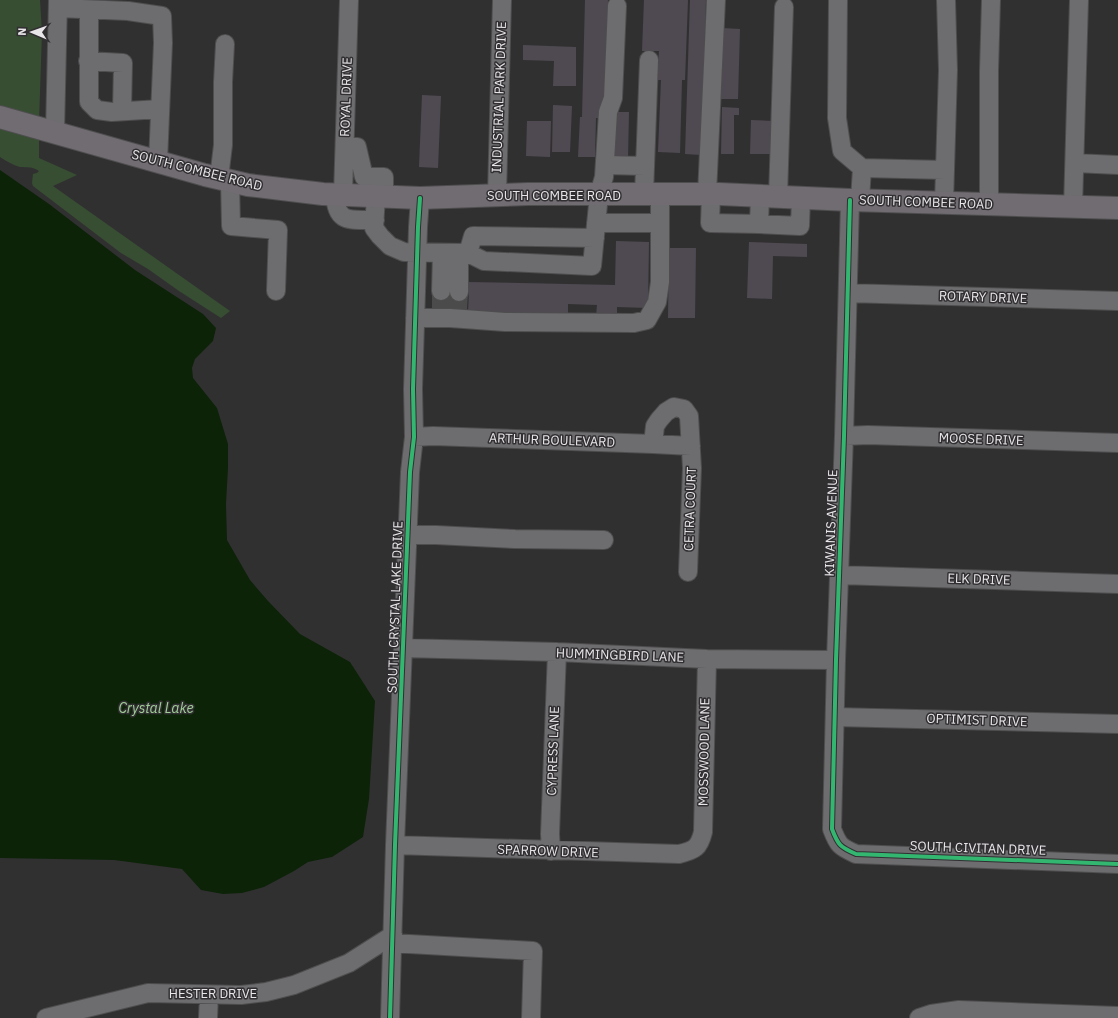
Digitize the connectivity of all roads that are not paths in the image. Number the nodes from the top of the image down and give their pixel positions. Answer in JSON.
{"nodes":[{"id":1,"x":349,"y":0,"type":"edge"},
{"id":2,"x":502,"y":0,"type":"edge"},
{"id":3,"x":716,"y":0,"type":"edge"},
{"id":4,"x":838,"y":0,"type":"edge"},
{"id":5,"x":946,"y":0,"type":"edge"},
{"id":6,"x":991,"y":0,"type":"edge"},
{"id":7,"x":1079,"y":0,"type":"edge"},
{"id":8,"x":58,"y":4,"type":"edge"},
{"id":9,"x":617,"y":6,"type":"dead end"},
{"id":10,"x":784,"y":7,"type":"dead end"},
{"id":11,"x":89,"y":10,"type":"junction"},
{"id":12,"x":225,"y":44,"type":"dead end"},
{"id":13,"x":649,"y":60,"type":"dead end"},
{"id":14,"x":88,"y":61,"type":"junction"},
{"id":15,"x":160,"y":109,"type":"junction"},
{"id":16,"x":122,"y":111,"type":"junction"},
{"id":17,"x":0,"y":117,"type":"edge"},
{"id":18,"x":55,"y":133,"type":"junction"},
{"id":19,"x":345,"y":146,"type":"junction"},
{"id":20,"x":158,"y":162,"type":"junction"},
{"id":21,"x":1075,"y":163,"type":"junction"},
{"id":22,"x":605,"y":165,"type":"junction"},
{"id":23,"x":1118,"y":165,"type":"edge"},
{"id":24,"x":645,"y":166,"type":"junction"},
{"id":25,"x":862,"y":168,"type":"junction"},
{"id":26,"x":945,"y":170,"type":"junction"},
{"id":27,"x":225,"y":180,"type":"junction"},
{"id":28,"x":497,"y":194,"type":"junction"},
{"id":29,"x":599,"y":194,"type":"junction"},
{"id":30,"x":652,"y":194,"type":"junction"},
{"id":31,"x":709,"y":194,"type":"junction"},
{"id":32,"x":339,"y":195,"type":"junction"},
{"id":33,"x":380,"y":196,"type":"junction"},
{"id":34,"x":769,"y":197,"type":"junction"},
{"id":35,"x":420,"y":198,"type":"junction"},
{"id":36,"x":801,"y":198,"type":"junction"},
{"id":37,"x":855,"y":200,"type":"junction"},
{"id":38,"x":944,"y":202,"type":"junction"},
{"id":39,"x":989,"y":204,"type":"junction"},
{"id":40,"x":1073,"y":207,"type":"junction"},
{"id":41,"x":1118,"y":208,"type":"edge"},
{"id":42,"x":375,"y":220,"type":"junction"},
{"id":43,"x":660,"y":223,"type":"junction"},
{"id":44,"x":759,"y":224,"type":"junction"},
{"id":45,"x":596,"y":230,"type":"junction"},
{"id":46,"x":418,"y":253,"type":"junction"},
{"id":47,"x":456,"y":253,"type":"junction"},
{"id":48,"x":276,"y":291,"type":"dead end"},
{"id":49,"x":848,"y":293,"type":"junction"},
{"id":50,"x":1118,"y":301,"type":"edge"},
{"id":51,"x":443,"y":308,"type":"junction"},
{"id":52,"x":844,"y":436,"type":"junction"},
{"id":53,"x":414,"y":438,"type":"junction"},
{"id":54,"x":1118,"y":443,"type":"edge"},
{"id":55,"x":654,"y":444,"type":"junction"},
{"id":56,"x":691,"y":446,"type":"junction"},
{"id":57,"x":408,"y":535,"type":"junction"},
{"id":58,"x":604,"y":540,"type":"dead end"},
{"id":59,"x":688,"y":572,"type":"dead end"},
{"id":60,"x":840,"y":575,"type":"junction"},
{"id":61,"x":1118,"y":584,"type":"edge"},
{"id":62,"x":403,"y":648,"type":"junction"},
{"id":63,"x":557,"y":652,"type":"junction"},
{"id":64,"x":707,"y":659,"type":"junction"},
{"id":65,"x":836,"y":660,"type":"junction"},
{"id":66,"x":835,"y":717,"type":"junction"},
{"id":67,"x":1118,"y":724,"type":"edge"},
{"id":68,"x":839,"y":844,"type":"joint"},
{"id":69,"x":395,"y":845,"type":"junction"},
{"id":70,"x":698,"y":845,"type":"joint"},
{"id":71,"x":551,"y":851,"type":"junction"},
{"id":72,"x":1118,"y":864,"type":"edge"},
{"id":73,"x":393,"y":939,"type":"junction"},
{"id":74,"x":209,"y":995,"type":"junction"},
{"id":75,"x":1118,"y":1016,"type":"edge"},
{"id":76,"x":46,"y":1018,"type":"edge"},
{"id":77,"x":208,"y":1018,"type":"edge"},
{"id":78,"x":390,"y":1018,"type":"edge"},
{"id":79,"x":532,"y":1018,"type":"edge"},
{"id":80,"x":919,"y":1018,"type":"edge"}],
"edges":[{"from":1,"to":19,"type":"street","name":"ROYAL DRIVE"},
{"from":2,"to":28,"type":"street","name":"INDUSTRIAL PARK DRIVE"},
{"from":3,"to":31,"type":"street"},
{"from":4,"to":25,"type":"street"},
{"from":5,"to":26,"type":"street"},
{"from":6,"to":39,"type":"street"},
{"from":7,"to":21,"type":"street"},
{"from":8,"to":11,"type":"street"},
{"from":8,"to":18,"type":"street"},
{"from":9,"to":22,"type":"street"},
{"from":10,"to":34,"type":"street"},
{"from":11,"to":14,"type":"street"},
{"from":11,"to":15,"type":"street"},
{"from":12,"to":27,"type":"street"},
{"from":13,"to":24,"type":"street"},
{"from":14,"to":16,"type":"street"},
{"from":14,"to":16,"type":"street"},
{"from":15,"to":16,"type":"street"},
{"from":15,"to":20,"type":"street"},
{"from":17,"to":18,"type":"main road","name":"SOUTH COMBEE ROAD"},
{"from":18,"to":20,"type":"main road","name":"SOUTH COMBEE ROAD"},
{"from":19,"to":32,"type":"street","name":"ROYAL DRIVE"},
{"from":19,"to":33,"type":"street"},
{"from":20,"to":27,"type":"main road","name":"SOUTH COMBEE ROAD"},
{"from":21,"to":23,"type":"street"},
{"from":21,"to":40,"type":"street"},
{"from":22,"to":24,"type":"street"},
{"from":22,"to":29,"type":"street"},
{"from":24,"to":30,"type":"street"},
{"from":25,"to":26,"type":"street"},
{"from":25,"to":37,"type":"street","name":"KIWANIS AVENUE"},
{"from":26,"to":38,"type":"street"},
{"from":27,"to":32,"type":"main road","name":"SOUTH COMBEE ROAD"},
{"from":27,"to":48,"type":"street"},
{"from":28,"to":29,"type":"main road","name":"SOUTH COMBEE ROAD"},
{"from":28,"to":35,"type":"main road","name":"SOUTH COMBEE ROAD"},
{"from":29,"to":30,"type":"main road","name":"SOUTH COMBEE ROAD"},
{"from":29,"to":45,"type":"street"},
{"from":30,"to":31,"type":"main road","name":"SOUTH COMBEE ROAD"},
{"from":30,"to":43,"type":"street"},
{"from":31,"to":34,"type":"main road","name":"SOUTH COMBEE ROAD"},
{"from":31,"to":44,"type":"street"},
{"from":32,"to":33,"type":"main road","name":"SOUTH COMBEE ROAD"},
{"from":32,"to":42,"type":"street","name":"ROYAL DRIVE"},
{"from":33,"to":35,"type":"main road","name":"SOUTH COMBEE ROAD"},
{"from":33,"to":42,"type":"street"},
{"from":34,"to":36,"type":"main road","name":"SOUTH COMBEE ROAD"},
{"from":34,"to":44,"type":"street"},
{"from":35,"to":46,"type":"street","name":"SOUTH CRYSTAL LAKE DRIVE"},
{"from":36,"to":37,"type":"main road","name":"SOUTH COMBEE ROAD"},
{"from":36,"to":44,"type":"street"},
{"from":37,"to":38,"type":"main road","name":"SOUTH COMBEE ROAD"},
{"from":37,"to":49,"type":"street","name":"KIWANIS AVENUE"},
{"from":38,"to":39,"type":"main road","name":"SOUTH COMBEE ROAD"},
{"from":39,"to":40,"type":"main road","name":"SOUTH COMBEE ROAD"},
{"from":40,"to":41,"type":"main road","name":"SOUTH COMBEE ROAD"},
{"from":42,"to":46,"type":"street"},
{"from":43,"to":45,"type":"street"},
{"from":43,"to":51,"type":"street"},
{"from":45,"to":47,"type":"street"},
{"from":45,"to":47,"type":"street"},
{"from":46,"to":47,"type":"street"},
{"from":46,"to":51,"type":"street","name":"SOUTH CRYSTAL LAKE DRIVE"},
{"from":47,"to":51,"type":"street"},
{"from":49,"to":50,"type":"street","name":"ROTARY DRIVE"},
{"from":49,"to":52,"type":"street","name":"KIWANIS AVENUE"},
{"from":51,"to":53,"type":"street","name":"SOUTH CRYSTAL LAKE DRIVE"},
{"from":52,"to":54,"type":"street","name":"MOOSE DRIVE"},
{"from":52,"to":60,"type":"street","name":"KIWANIS AVENUE"},
{"from":53,"to":55,"type":"street","name":"ARTHUR BOULEVARD"},
{"from":53,"to":57,"type":"street","name":"SOUTH CRYSTAL LAKE DRIVE"},
{"from":55,"to":56,"type":"street","name":"ARTHUR BOULEVARD"},
{"from":55,"to":56,"type":"street","name":"CETRA COURT"},
{"from":56,"to":59,"type":"street","name":"CETRA COURT"},
{"from":57,"to":58,"type":"street"},
{"from":57,"to":62,"type":"street","name":"SOUTH CRYSTAL LAKE DRIVE"},
{"from":60,"to":61,"type":"street","name":"ELK DRIVE"},
{"from":60,"to":65,"type":"street","name":"KIWANIS AVENUE"},
{"from":62,"to":63,"type":"street","name":"HUMMINGBIRD LANE"},
{"from":62,"to":69,"type":"street","name":"SOUTH CRYSTAL LAKE DRIVE"},
{"from":63,"to":64,"type":"street","name":"HUMMINGBIRD LANE"},
{"from":63,"to":71,"type":"street","name":"CYPRESS LANE"},
{"from":64,"to":65,"type":"street","name":"HUMMINGBIRD LANE"},
{"from":64,"to":70,"type":"street","name":"MOSSWOOD LANE"},
{"from":65,"to":66,"type":"street","name":"KIWANIS AVENUE"},
{"from":66,"to":67,"type":"street","name":"OPTIMIST DRIVE"},
{"from":66,"to":68,"type":"street","name":"KIWANIS AVENUE"},
{"from":68,"to":72,"type":"street","name":"SOUTH CIVITAN DRIVE"},
{"from":69,"to":71,"type":"street","name":"SPARROW DRIVE"},
{"from":69,"to":73,"type":"street","name":"SOUTH CRYSTAL LAKE DRIVE"},
{"from":70,"to":71,"type":"street","name":"SPARROW DRIVE"},
{"from":73,"to":74,"type":"street","name":"HESTER DRIVE"},
{"from":73,"to":78,"type":"street","name":"SOUTH CRYSTAL LAKE DRIVE"},
{"from":73,"to":79,"type":"street"},
{"from":74,"to":76,"type":"street","name":"HESTER DRIVE"},
{"from":74,"to":77,"type":"street"},
{"from":75,"to":80,"type":"street"}]}
